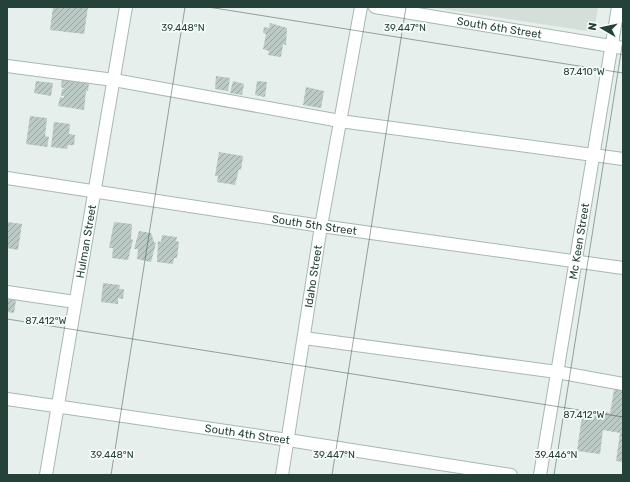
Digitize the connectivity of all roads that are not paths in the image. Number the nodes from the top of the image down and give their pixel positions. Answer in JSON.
{"nodes":[{"id":1,"x":126,"y":7,"type":"edge"},
{"id":2,"x":360,"y":7,"type":"edge"},
{"id":3,"x":375,"y":7,"type":"edge"},
{"id":4,"x":618,"y":7,"type":"edge"},
{"id":5,"x":618,"y":47,"type":"edge"},
{"id":6,"x":7,"y":66,"type":"edge"},
{"id":7,"x":114,"y":80,"type":"junction"},
{"id":8,"x":340,"y":121,"type":"junction"},
{"id":9,"x":594,"y":155,"type":"junction"},
{"id":10,"x":623,"y":159,"type":"edge"},
{"id":11,"x":7,"y":178,"type":"edge"},
{"id":12,"x":95,"y":191,"type":"junction"},
{"id":13,"x":321,"y":226,"type":"junction"},
{"id":14,"x":576,"y":261,"type":"junction"},
{"id":15,"x":623,"y":268,"type":"edge"},
{"id":16,"x":7,"y":292,"type":"edge"},
{"id":17,"x":75,"y":302,"type":"junction"},
{"id":18,"x":304,"y":338,"type":"junction"},
{"id":19,"x":557,"y":372,"type":"junction"},
{"id":20,"x":623,"y":384,"type":"edge"},
{"id":21,"x":7,"y":399,"type":"edge"},
{"id":22,"x":56,"y":407,"type":"junction"},
{"id":23,"x":288,"y":440,"type":"junction"},
{"id":24,"x":46,"y":475,"type":"edge"},
{"id":25,"x":282,"y":475,"type":"edge"},
{"id":26,"x":511,"y":475,"type":"edge"},
{"id":27,"x":540,"y":475,"type":"edge"}],
"edges":[{"from":1,"to":7,"type":"street","name":"Hulman Street"},
{"from":2,"to":8,"type":"street","name":"Idaho Street"},
{"from":3,"to":5,"type":"street","name":"South 6th Street"},
{"from":4,"to":5,"type":"street","name":"Mc Keen Street"},
{"from":5,"to":9,"type":"street","name":"Mc Keen Street"},
{"from":6,"to":7,"type":"street"},
{"from":7,"to":8,"type":"street"},
{"from":7,"to":12,"type":"street","name":"Hulman Street"},
{"from":8,"to":9,"type":"street"},
{"from":8,"to":13,"type":"street","name":"Idaho Street"},
{"from":9,"to":10,"type":"street"},
{"from":9,"to":14,"type":"street","name":"Mc Keen Street"},
{"from":11,"to":12,"type":"street","name":"South 5th Street"},
{"from":12,"to":13,"type":"street","name":"South 5th Street"},
{"from":12,"to":17,"type":"street","name":"Hulman Street"},
{"from":13,"to":14,"type":"street","name":"South 5th Street"},
{"from":13,"to":18,"type":"street","name":"Idaho Street"},
{"from":14,"to":15,"type":"street","name":"South 5th Street"},
{"from":14,"to":19,"type":"street","name":"Mc Keen Street"},
{"from":16,"to":17,"type":"street"},
{"from":17,"to":22,"type":"street","name":"Hulman Street"},
{"from":18,"to":19,"type":"street"},
{"from":18,"to":23,"type":"street","name":"Idaho Street"},
{"from":19,"to":20,"type":"street"},
{"from":19,"to":27,"type":"street","name":"Mc Keen Street"},
{"from":21,"to":22,"type":"street","name":"South 4th Street"},
{"from":22,"to":23,"type":"street","name":"South 4th Street"},
{"from":22,"to":24,"type":"street","name":"Hulman Street"},
{"from":23,"to":25,"type":"street","name":"Idaho Street"},
{"from":23,"to":26,"type":"street","name":"South 4th Street"}]}
